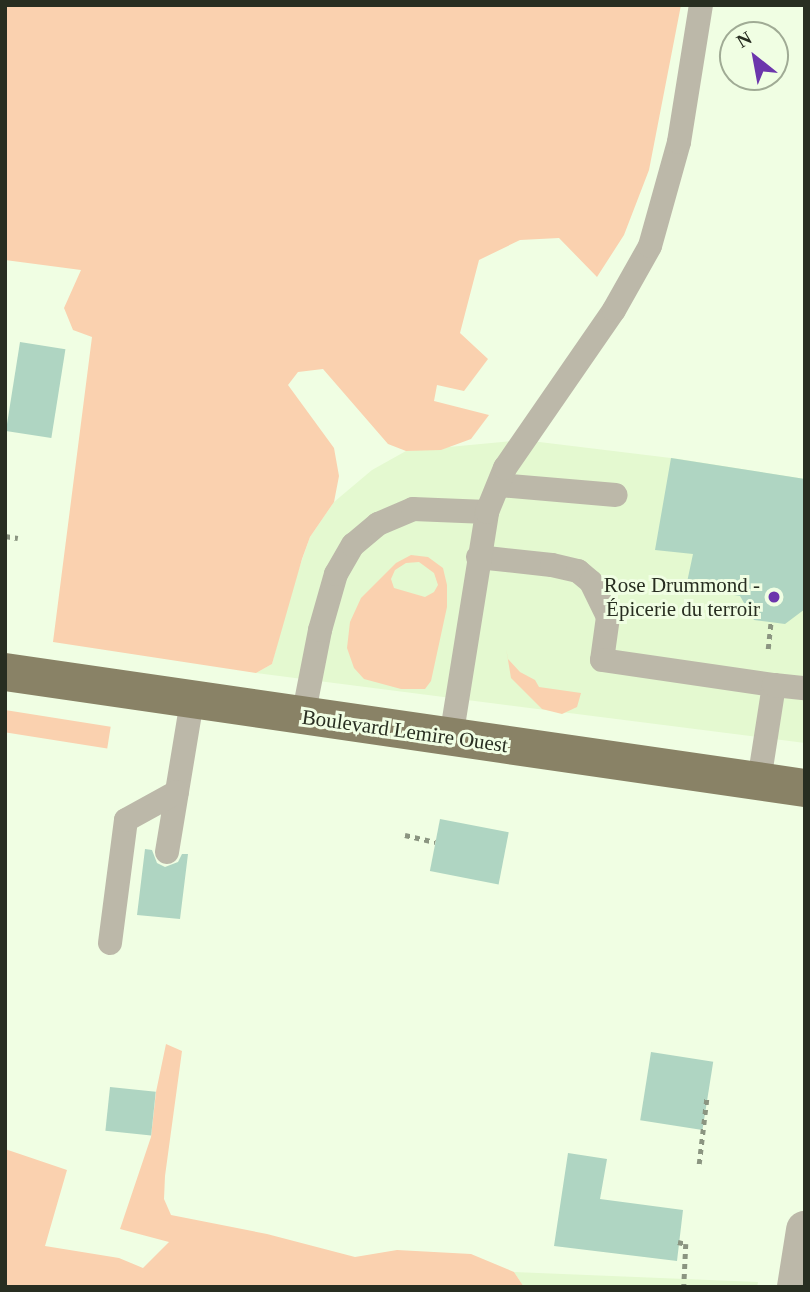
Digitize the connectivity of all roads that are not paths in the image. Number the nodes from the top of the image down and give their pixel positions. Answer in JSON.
{"nodes":[{"id":1,"x":701,"y":5,"type":"edge"},
{"id":2,"x":499,"y":485,"type":"junction"},
{"id":3,"x":616,"y":495,"type":"dead end"},
{"id":4,"x":487,"y":512,"type":"junction"},
{"id":5,"x":478,"y":557,"type":"junction"},
{"id":6,"x":5,"y":672,"type":"edge"},
{"id":7,"x":774,"y":685,"type":"junction"},
{"id":8,"x":805,"y":688,"type":"edge"},
{"id":9,"x":192,"y":701,"type":"junction"},
{"id":10,"x":303,"y":717,"type":"junction"},
{"id":11,"x":451,"y":738,"type":"junction"},
{"id":12,"x":759,"y":781,"type":"junction"},
{"id":13,"x":805,"y":788,"type":"edge"},
{"id":14,"x":177,"y":792,"type":"junction"},
{"id":15,"x":167,"y":852,"type":"dead end"},
{"id":16,"x":110,"y":943,"type":"dead end"},
{"id":17,"x":805,"y":1230,"type":"edge"},
{"id":18,"x":796,"y":1287,"type":"edge"}],
"edges":[{"from":1,"to":2,"type":"lane"},
{"from":2,"to":3,"type":"lane"},
{"from":2,"to":4,"type":"lane"},
{"from":4,"to":5,"type":"lane"},
{"from":4,"to":10,"type":"lane"},
{"from":5,"to":7,"type":"lane"},
{"from":5,"to":11,"type":"lane"},
{"from":6,"to":9,"type":"main road","name":"Boulevard Lemire Ouest"},
{"from":7,"to":8,"type":"lane"},
{"from":7,"to":12,"type":"lane"},
{"from":9,"to":10,"type":"main road","name":"Boulevard Lemire Ouest"},
{"from":9,"to":14,"type":"lane"},
{"from":10,"to":11,"type":"main road","name":"Boulevard Lemire Ouest"},
{"from":11,"to":12,"type":"main road","name":"Boulevard Lemire Ouest"},
{"from":12,"to":13,"type":"main road","name":"Boulevard Lemire Ouest"},
{"from":14,"to":15,"type":"lane"},
{"from":14,"to":16,"type":"lane"},
{"from":17,"to":18,"type":"street"}]}
